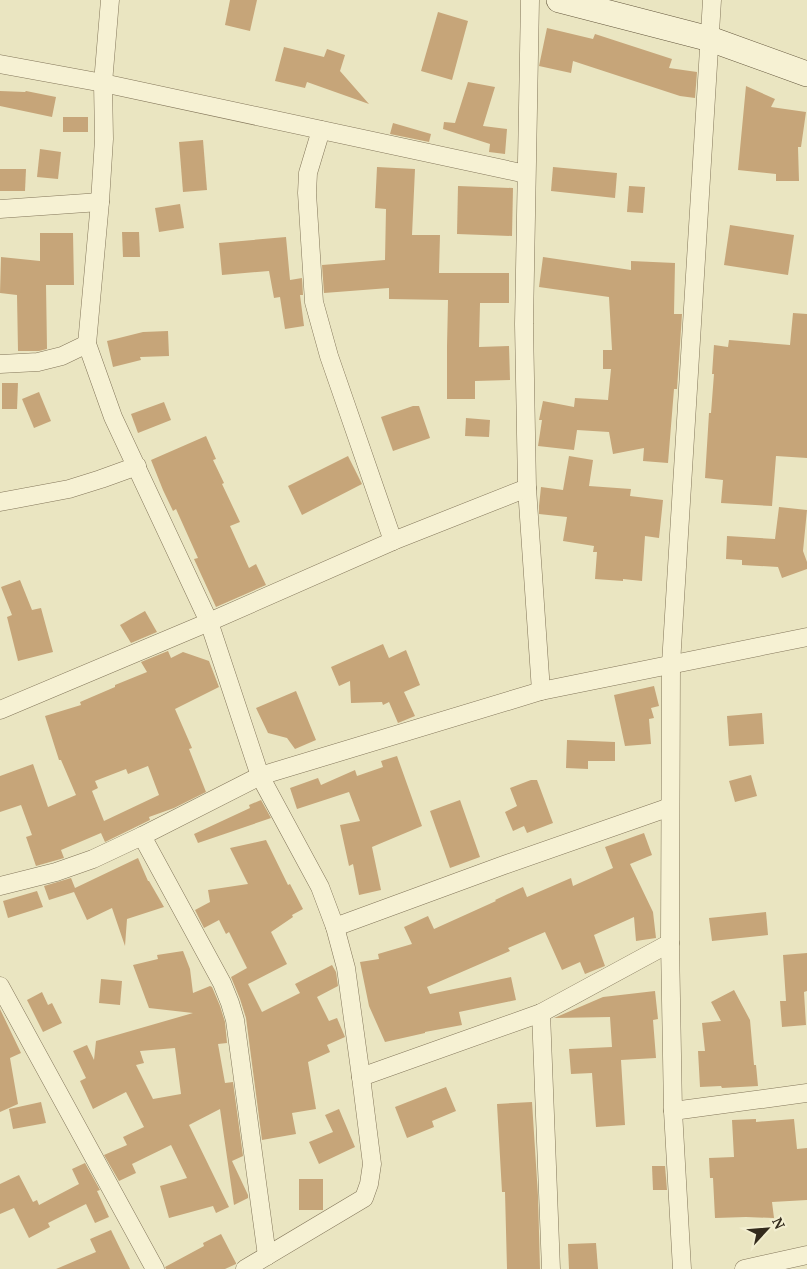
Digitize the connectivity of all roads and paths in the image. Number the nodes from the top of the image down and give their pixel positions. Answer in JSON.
{"nodes":[{"id":1,"x":110,"y":0,"type":"edge"},
{"id":2,"x":530,"y":0,"type":"edge"},
{"id":3,"x":559,"y":0,"type":"edge"},
{"id":4,"x":712,"y":0,"type":"edge"},
{"id":5,"x":710,"y":39,"type":"junction"},
{"id":6,"x":0,"y":64,"type":"edge"},
{"id":7,"x":807,"y":74,"type":"edge"},
{"id":8,"x":103,"y":83,"type":"junction"},
{"id":9,"x":321,"y":130,"type":"junction"},
{"id":10,"x":526,"y":174,"type":"junction"},
{"id":11,"x":100,"y":202,"type":"junction"},
{"id":12,"x":0,"y":210,"type":"edge"},
{"id":13,"x":87,"y":344,"type":"junction"},
{"id":14,"x":0,"y":364,"type":"edge"},
{"id":15,"x":137,"y":466,"type":"junction"},
{"id":16,"x":527,"y":488,"type":"junction"},
{"id":17,"x":0,"y":502,"type":"edge"},
{"id":18,"x":393,"y":541,"type":"junction"},
{"id":19,"x":210,"y":622,"type":"junction"},
{"id":20,"x":807,"y":637,"type":"edge"},
{"id":21,"x":671,"y":664,"type":"junction"},
{"id":22,"x":540,"y":690,"type":"junction"},
{"id":23,"x":0,"y":710,"type":"edge"},
{"id":24,"x":260,"y":776,"type":"junction"},
{"id":25,"x":670,"y":807,"type":"junction"},
{"id":26,"x":142,"y":836,"type":"junction"},
{"id":27,"x":0,"y":886,"type":"edge"},
{"id":28,"x":336,"y":927,"type":"junction"},
{"id":29,"x":670,"y":943,"type":"junction"},
{"id":30,"x":0,"y":986,"type":"edge"},
{"id":31,"x":541,"y":1013,"type":"junction"},
{"id":32,"x":361,"y":1077,"type":"junction"},
{"id":33,"x":807,"y":1093,"type":"edge"},
{"id":34,"x":673,"y":1111,"type":"junction"},
{"id":35,"x":267,"y":1256,"type":"junction"},
{"id":36,"x":803,"y":1260,"type":"edge"},
{"id":37,"x":155,"y":1269,"type":"edge"},
{"id":38,"x":245,"y":1269,"type":"edge"},
{"id":39,"x":551,"y":1269,"type":"edge"},
{"id":40,"x":682,"y":1269,"type":"edge"},
{"id":41,"x":744,"y":1269,"type":"edge"}],
"edges":[{"from":1,"to":8,"type":"street"},
{"from":2,"to":10,"type":"street"},
{"from":3,"to":5,"type":"street"},
{"from":4,"to":5,"type":"street"},
{"from":5,"to":7,"type":"street"},
{"from":5,"to":21,"type":"street"},
{"from":6,"to":8,"type":"street"},
{"from":8,"to":9,"type":"street"},
{"from":8,"to":11,"type":"street"},
{"from":9,"to":10,"type":"street"},
{"from":9,"to":18,"type":"street"},
{"from":10,"to":16,"type":"street"},
{"from":11,"to":12,"type":"street"},
{"from":11,"to":13,"type":"street"},
{"from":13,"to":14,"type":"street"},
{"from":13,"to":15,"type":"street"},
{"from":15,"to":17,"type":"street"},
{"from":15,"to":19,"type":"street"},
{"from":16,"to":18,"type":"street"},
{"from":16,"to":22,"type":"street"},
{"from":18,"to":19,"type":"street"},
{"from":19,"to":23,"type":"street"},
{"from":19,"to":24,"type":"street"},
{"from":20,"to":21,"type":"street"},
{"from":21,"to":22,"type":"street"},
{"from":21,"to":25,"type":"street"},
{"from":22,"to":24,"type":"street"},
{"from":24,"to":26,"type":"street"},
{"from":24,"to":28,"type":"street"},
{"from":25,"to":28,"type":"street"},
{"from":25,"to":29,"type":"street"},
{"from":26,"to":27,"type":"street"},
{"from":26,"to":35,"type":"street"},
{"from":28,"to":32,"type":"street"},
{"from":29,"to":31,"type":"street"},
{"from":29,"to":34,"type":"street"},
{"from":30,"to":37,"type":"street"},
{"from":31,"to":32,"type":"street"},
{"from":31,"to":39,"type":"street"},
{"from":32,"to":35,"type":"street"},
{"from":33,"to":34,"type":"street"},
{"from":34,"to":40,"type":"street"},
{"from":35,"to":38,"type":"street"},
{"from":36,"to":41,"type":"street"}]}
